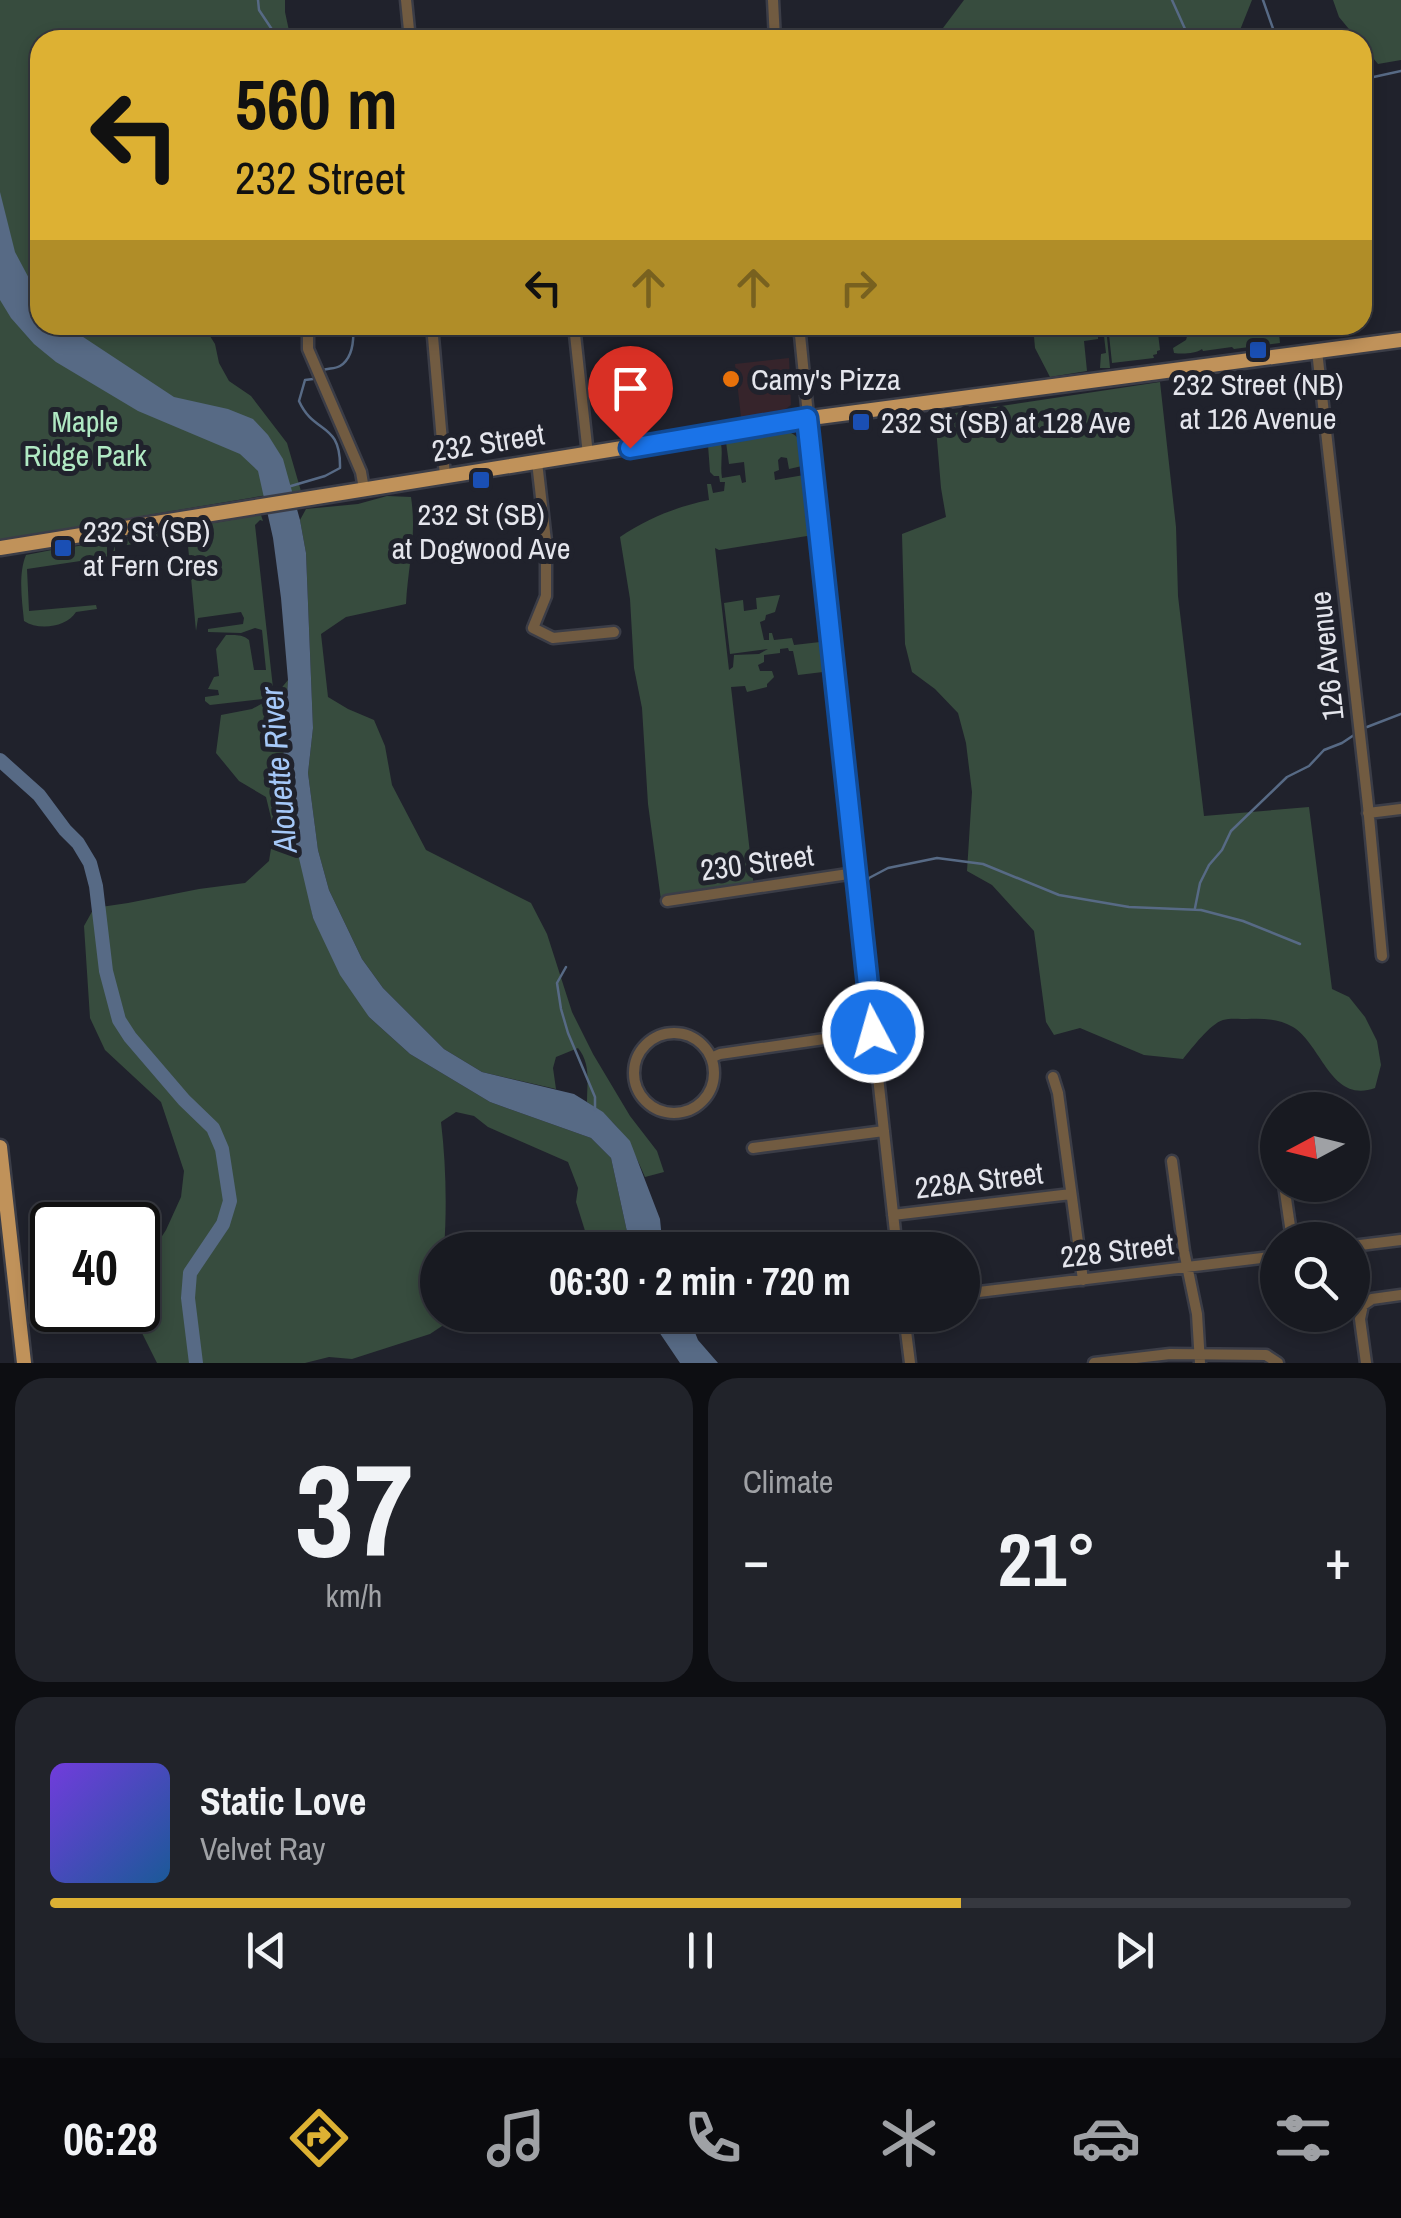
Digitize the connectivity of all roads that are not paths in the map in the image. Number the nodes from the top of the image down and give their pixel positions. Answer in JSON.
{"nodes":[{"id":1,"x":406,"y":0,"type":"edge"},
{"id":2,"x":773,"y":0,"type":"edge"},
{"id":3,"x":409,"y":30,"type":"edge"},
{"id":4,"x":775,"y":30,"type":"edge"},
{"id":5,"x":308,"y":335,"type":"edge"},
{"id":6,"x":433,"y":335,"type":"edge"},
{"id":7,"x":575,"y":335,"type":"edge"},
{"id":8,"x":800,"y":335,"type":"edge"},
{"id":9,"x":1401,"y":340,"type":"edge"},
{"id":10,"x":1317,"y":351,"type":"junction"},
{"id":11,"x":807,"y":418,"type":"junction"},
{"id":12,"x":588,"y":455,"type":"junction"},
{"id":13,"x":537,"y":462,"type":"junction"},
{"id":14,"x":445,"y":476,"type":"junction"},
{"id":15,"x":364,"y":490,"type":"junction"},
{"id":16,"x":0,"y":548,"type":"edge"},
{"id":17,"x":614,"y":632,"type":"dead end"},
{"id":18,"x":1401,"y":808,"type":"edge"},
{"id":19,"x":1368,"y":812,"type":"junction"},
{"id":20,"x":855,"y":873,"type":"junction"},
{"id":21,"x":667,"y":901,"type":"dead end"},
{"id":22,"x":1382,"y":956,"type":"dead end"},
{"id":23,"x":873,"y":1032,"type":"junction"},
{"id":24,"x":711,"y":1058,"type":"junction"},
{"id":25,"x":1053,"y":1076,"type":"dead end"},
{"id":26,"x":884,"y":1131,"type":"junction"},
{"id":27,"x":0,"y":1147,"type":"edge"},
{"id":28,"x":753,"y":1148,"type":"dead end"},
{"id":29,"x":1172,"y":1162,"type":"dead end"},
{"id":30,"x":1072,"y":1194,"type":"junction"},
{"id":31,"x":893,"y":1214,"type":"junction"},
{"id":32,"x":895,"y":1232,"type":"edge"},
{"id":33,"x":1401,"y":1240,"type":"edge"},
{"id":34,"x":1370,"y":1244,"type":"edge"},
{"id":35,"x":1260,"y":1258,"type":"edge"},
{"id":36,"x":1188,"y":1267,"type":"junction"},
{"id":37,"x":1083,"y":1280,"type":"junction"},
{"id":38,"x":980,"y":1292,"type":"edge"},
{"id":39,"x":1401,"y":1295,"type":"edge"},
{"id":40,"x":906,"y":1332,"type":"edge"},
{"id":41,"x":1200,"y":1358,"type":"edge"},
{"id":42,"x":1278,"y":1362,"type":"edge"},
{"id":43,"x":24,"y":1363,"type":"edge"},
{"id":44,"x":910,"y":1363,"type":"edge"},
{"id":45,"x":1094,"y":1363,"type":"edge"},
{"id":46,"x":1366,"y":1363,"type":"edge"}],
"edges":[{"from":1,"to":3,"type":"street"},
{"from":2,"to":4,"type":"street"},
{"from":5,"to":15,"type":"street"},
{"from":6,"to":14,"type":"street"},
{"from":7,"to":12,"type":"street"},
{"from":8,"to":11,"type":"street"},
{"from":9,"to":10,"type":"main road","name":"232 Street"},
{"from":10,"to":11,"type":"main road","name":"232 Street"},
{"from":10,"to":19,"type":"street","name":"126 Avenue"},
{"from":11,"to":12,"type":"main road","name":"232 Street"},
{"from":11,"to":20,"type":"street"},
{"from":12,"to":13,"type":"main road","name":"232 Street"},
{"from":13,"to":14,"type":"main road","name":"232 Street"},
{"from":13,"to":17,"type":"street"},
{"from":14,"to":15,"type":"main road","name":"232 Street"},
{"from":15,"to":16,"type":"main road","name":"232 Street"},
{"from":18,"to":19,"type":"street"},
{"from":19,"to":22,"type":"street","name":"126 Avenue"},
{"from":20,"to":21,"type":"street","name":"230 Street"},
{"from":20,"to":23,"type":"street"},
{"from":23,"to":24,"type":"street"},
{"from":23,"to":26,"type":"street"},
{"from":24,"to":24,"type":"street"},
{"from":25,"to":30,"type":"street"},
{"from":26,"to":28,"type":"street"},
{"from":26,"to":31,"type":"street"},
{"from":27,"to":43,"type":"main road"},
{"from":29,"to":36,"type":"street"},
{"from":30,"to":31,"type":"street","name":"228A Street"},
{"from":30,"to":37,"type":"street"},
{"from":31,"to":32,"type":"street"},
{"from":33,"to":34,"type":"street"},
{"from":35,"to":36,"type":"street","name":"228 Street"},
{"from":36,"to":37,"type":"street","name":"228 Street"},
{"from":36,"to":41,"type":"street"},
{"from":37,"to":38,"type":"street","name":"228 Street"},
{"from":39,"to":46,"type":"street"},
{"from":40,"to":44,"type":"street"},
{"from":41,"to":42,"type":"street"},
{"from":41,"to":45,"type":"street"}]}
